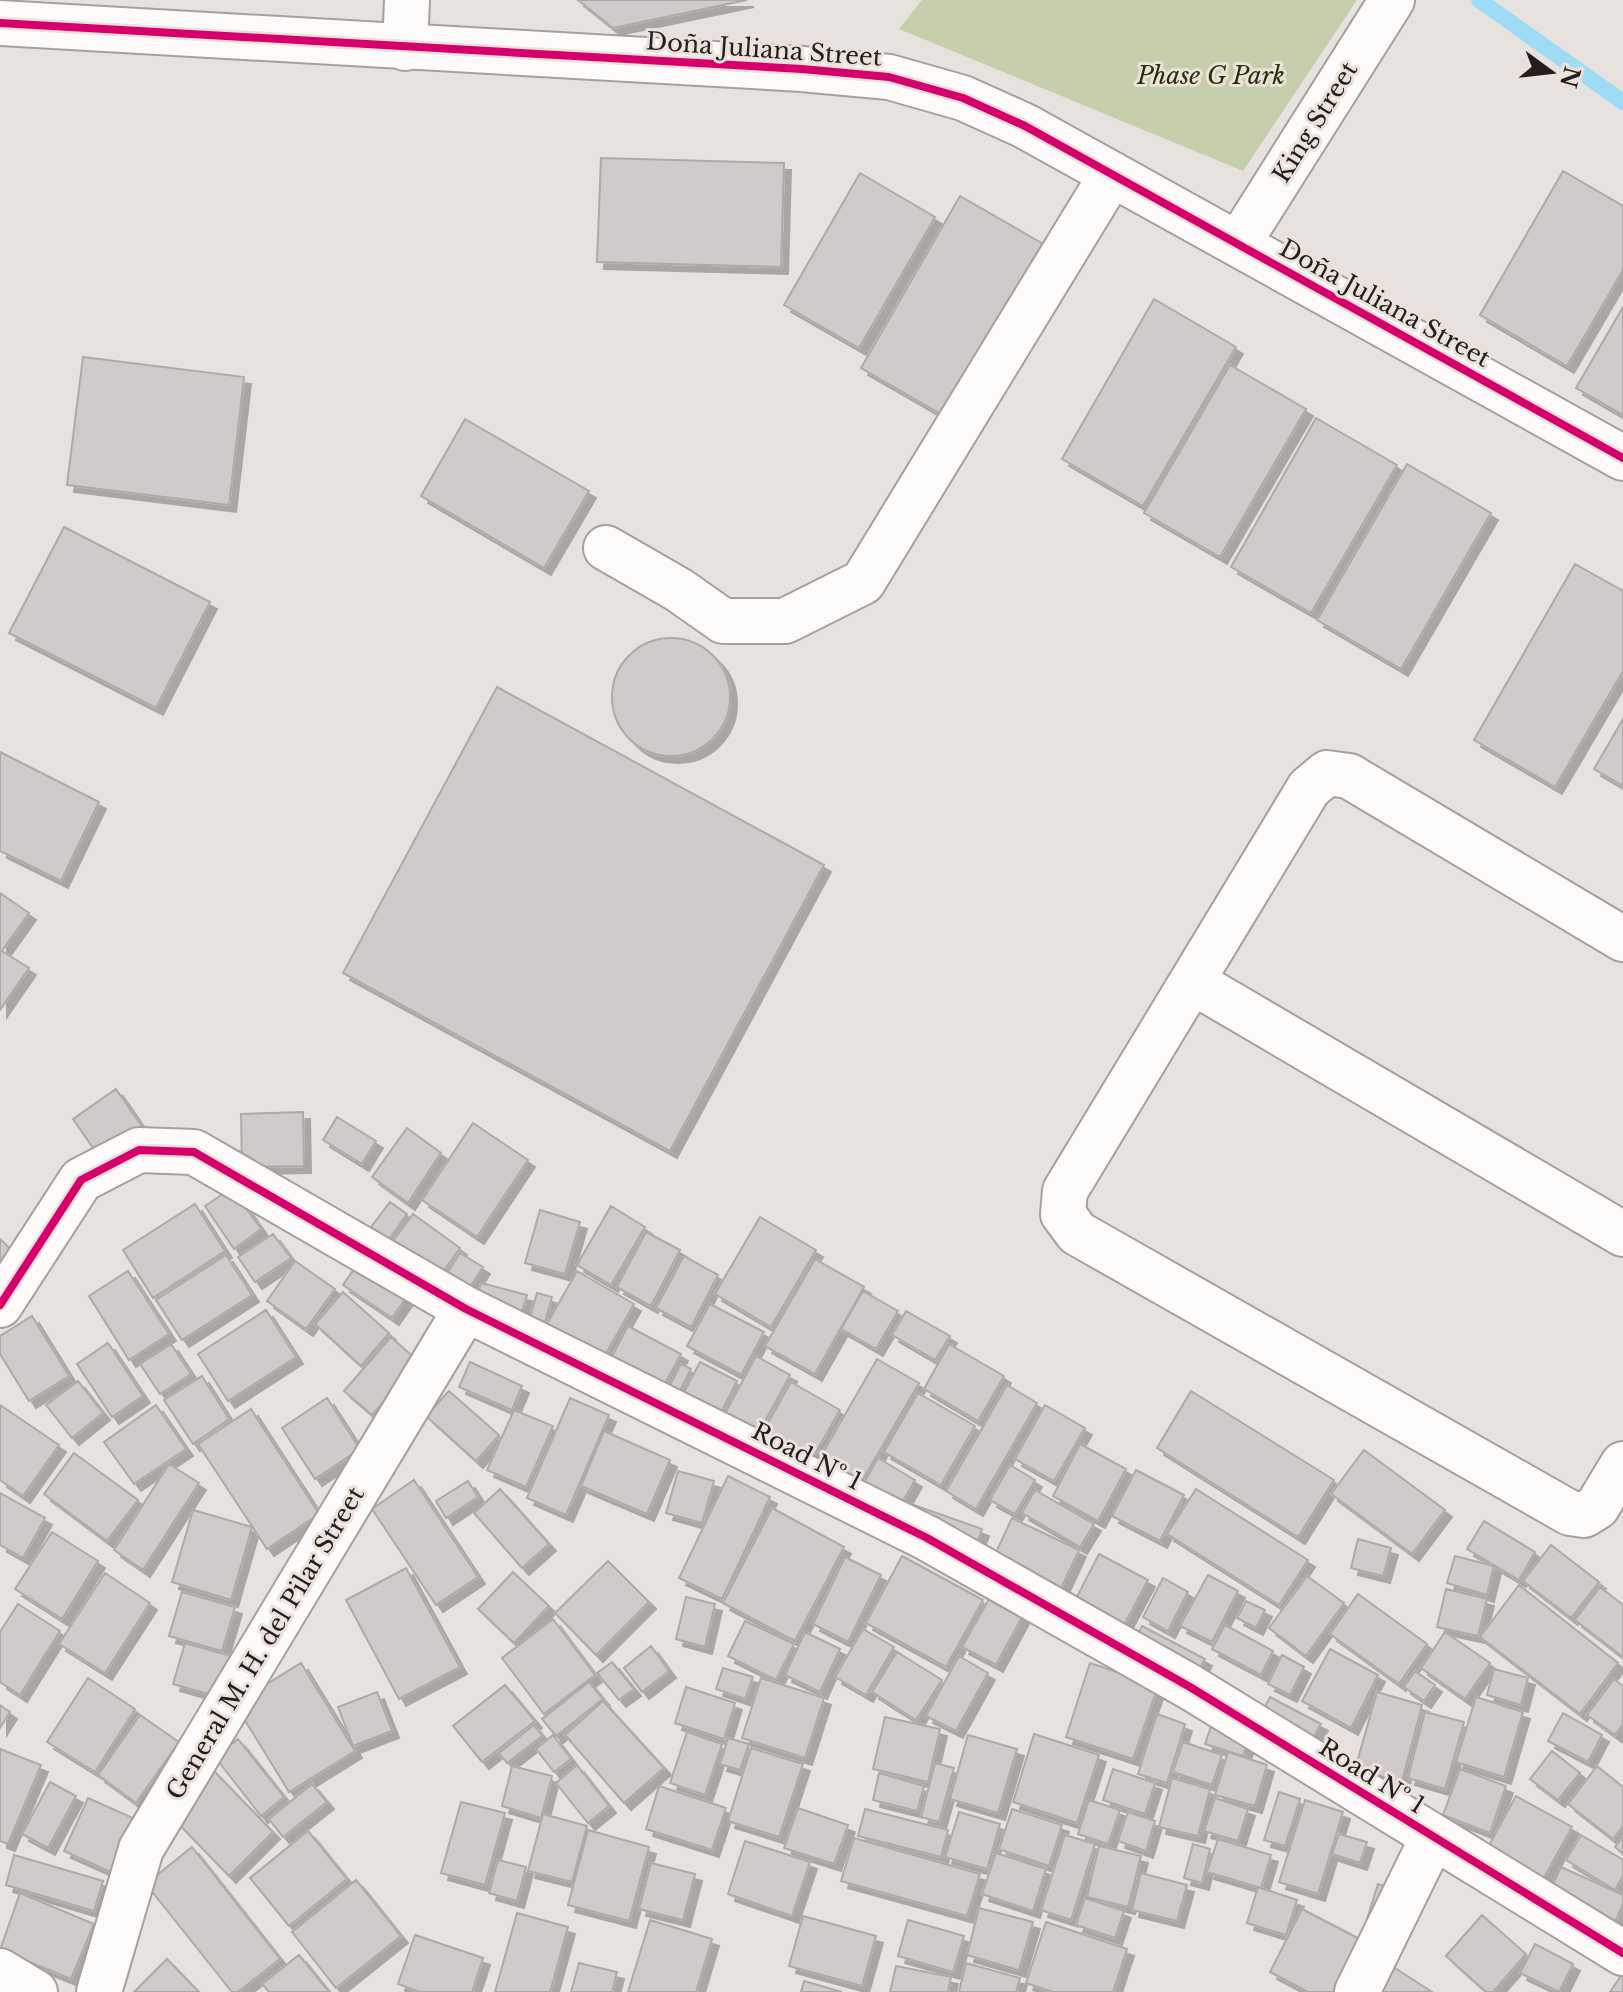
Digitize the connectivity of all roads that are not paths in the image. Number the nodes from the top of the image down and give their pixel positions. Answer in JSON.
{"nodes":[{"id":1,"x":407,"y":0,"type":"edge"},
{"id":2,"x":1392,"y":0,"type":"edge"},
{"id":3,"x":0,"y":23,"type":"edge"},
{"id":4,"x":405,"y":48,"type":"junction"},
{"id":5,"x":1112,"y":174,"type":"junction"},
{"id":6,"x":1238,"y":244,"type":"junction"},
{"id":7,"x":1623,"y":458,"type":"edge"},
{"id":8,"x":606,"y":548,"type":"dead end"},
{"id":9,"x":1623,"y":939,"type":"edge"},
{"id":10,"x":1193,"y":982,"type":"junction"},
{"id":11,"x":1623,"y":1234,"type":"edge"},
{"id":12,"x":0,"y":1305,"type":"edge"},
{"id":13,"x":466,"y":1309,"type":"junction"},
{"id":14,"x":1623,"y":1464,"type":"edge"},
{"id":15,"x":1433,"y":1837,"type":"junction"},
{"id":16,"x":1623,"y":1953,"type":"edge"},
{"id":17,"x":0,"y":1971,"type":"edge"},
{"id":18,"x":35,"y":1992,"type":"edge"},
{"id":19,"x":99,"y":1992,"type":"edge"},
{"id":20,"x":1357,"y":1992,"type":"edge"}],
"edges":[{"from":1,"to":4,"type":"street"},
{"from":2,"to":6,"type":"street","name":"King Street"},
{"from":3,"to":4,"type":"street","name":"Doña Juliana Street"},
{"from":4,"to":5,"type":"street","name":"Doña Juliana Street"},
{"from":5,"to":6,"type":"street","name":"Doña Juliana Street"},
{"from":5,"to":8,"type":"street"},
{"from":6,"to":7,"type":"street","name":"Doña Juliana Street"},
{"from":9,"to":10,"type":"street"},
{"from":10,"to":11,"type":"street"},
{"from":10,"to":14,"type":"street"},
{"from":12,"to":13,"type":"street","name":"Road № 1"},
{"from":13,"to":15,"type":"street","name":"Road № 1"},
{"from":13,"to":19,"type":"street","name":"General M. H. del Pilar Street"},
{"from":15,"to":16,"type":"street","name":"Road № 1"},
{"from":15,"to":20,"type":"street"},
{"from":17,"to":18,"type":"street"}]}
